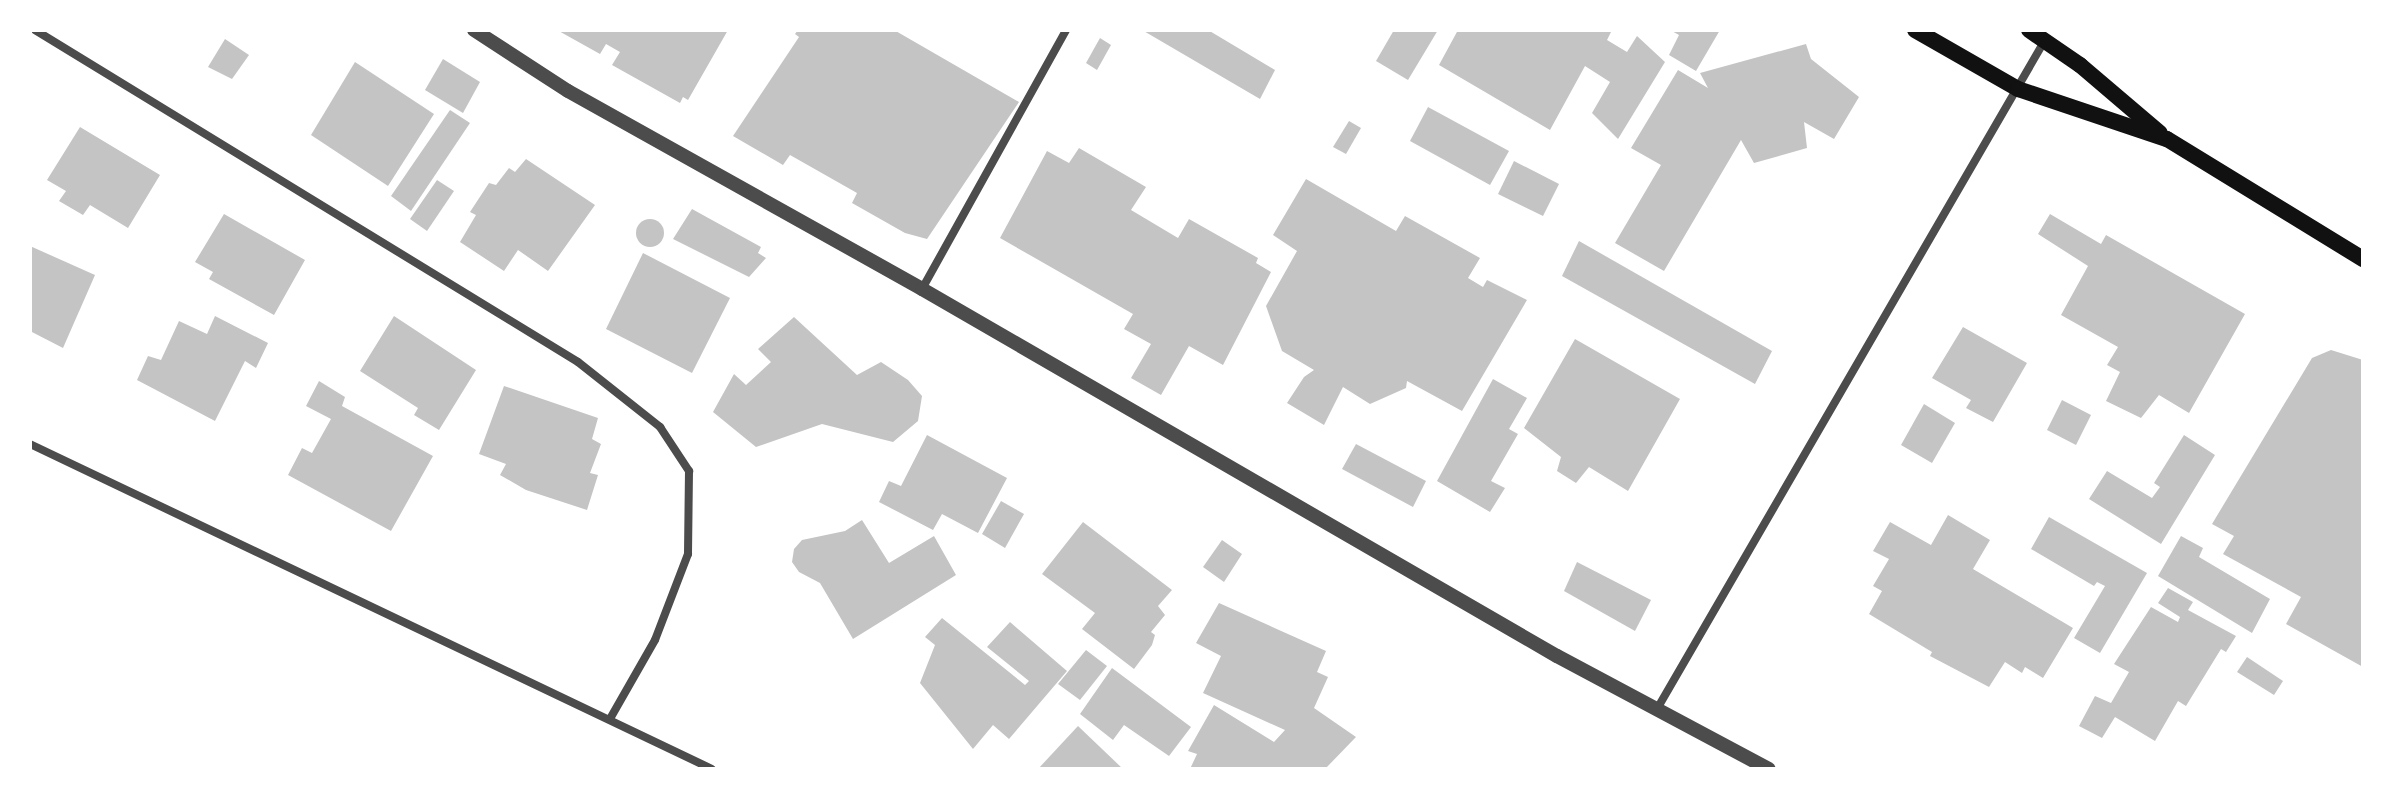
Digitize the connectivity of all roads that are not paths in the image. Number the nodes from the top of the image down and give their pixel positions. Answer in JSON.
{"nodes":[{"id":1,"x":35,"y":30,"type":"edge"},
{"id":2,"x":474,"y":30,"type":"edge"},
{"id":3,"x":1066,"y":30,"type":"edge"},
{"id":4,"x":1915,"y":30,"type":"edge"},
{"id":5,"x":2029,"y":30,"type":"edge"},
{"id":6,"x":2045,"y":39,"type":"junction"},
{"id":7,"x":2018,"y":89,"type":"junction"},
{"id":8,"x":2167,"y":139,"type":"junction"},
{"id":9,"x":2363,"y":259,"type":"edge"},
{"id":10,"x":922,"y":289,"type":"junction"},
{"id":11,"x":30,"y":444,"type":"edge"},
{"id":12,"x":1657,"y":709,"type":"junction"},
{"id":13,"x":610,"y":719,"type":"junction"},
{"id":14,"x":712,"y":769,"type":"edge"},
{"id":15,"x":1769,"y":769,"type":"edge"}],
"edges":[{"from":1,"to":13,"type":"street"},
{"from":2,"to":10,"type":"street"},
{"from":3,"to":10,"type":"street"},
{"from":4,"to":7,"type":"main road"},
{"from":5,"to":6,"type":"main road"},
{"from":6,"to":7,"type":"street"},
{"from":6,"to":8,"type":"main road"},
{"from":7,"to":8,"type":"main road"},
{"from":7,"to":12,"type":"street"},
{"from":8,"to":9,"type":"main road"},
{"from":10,"to":12,"type":"street"},
{"from":11,"to":13,"type":"street"},
{"from":12,"to":15,"type":"street"},
{"from":13,"to":14,"type":"street"}]}
